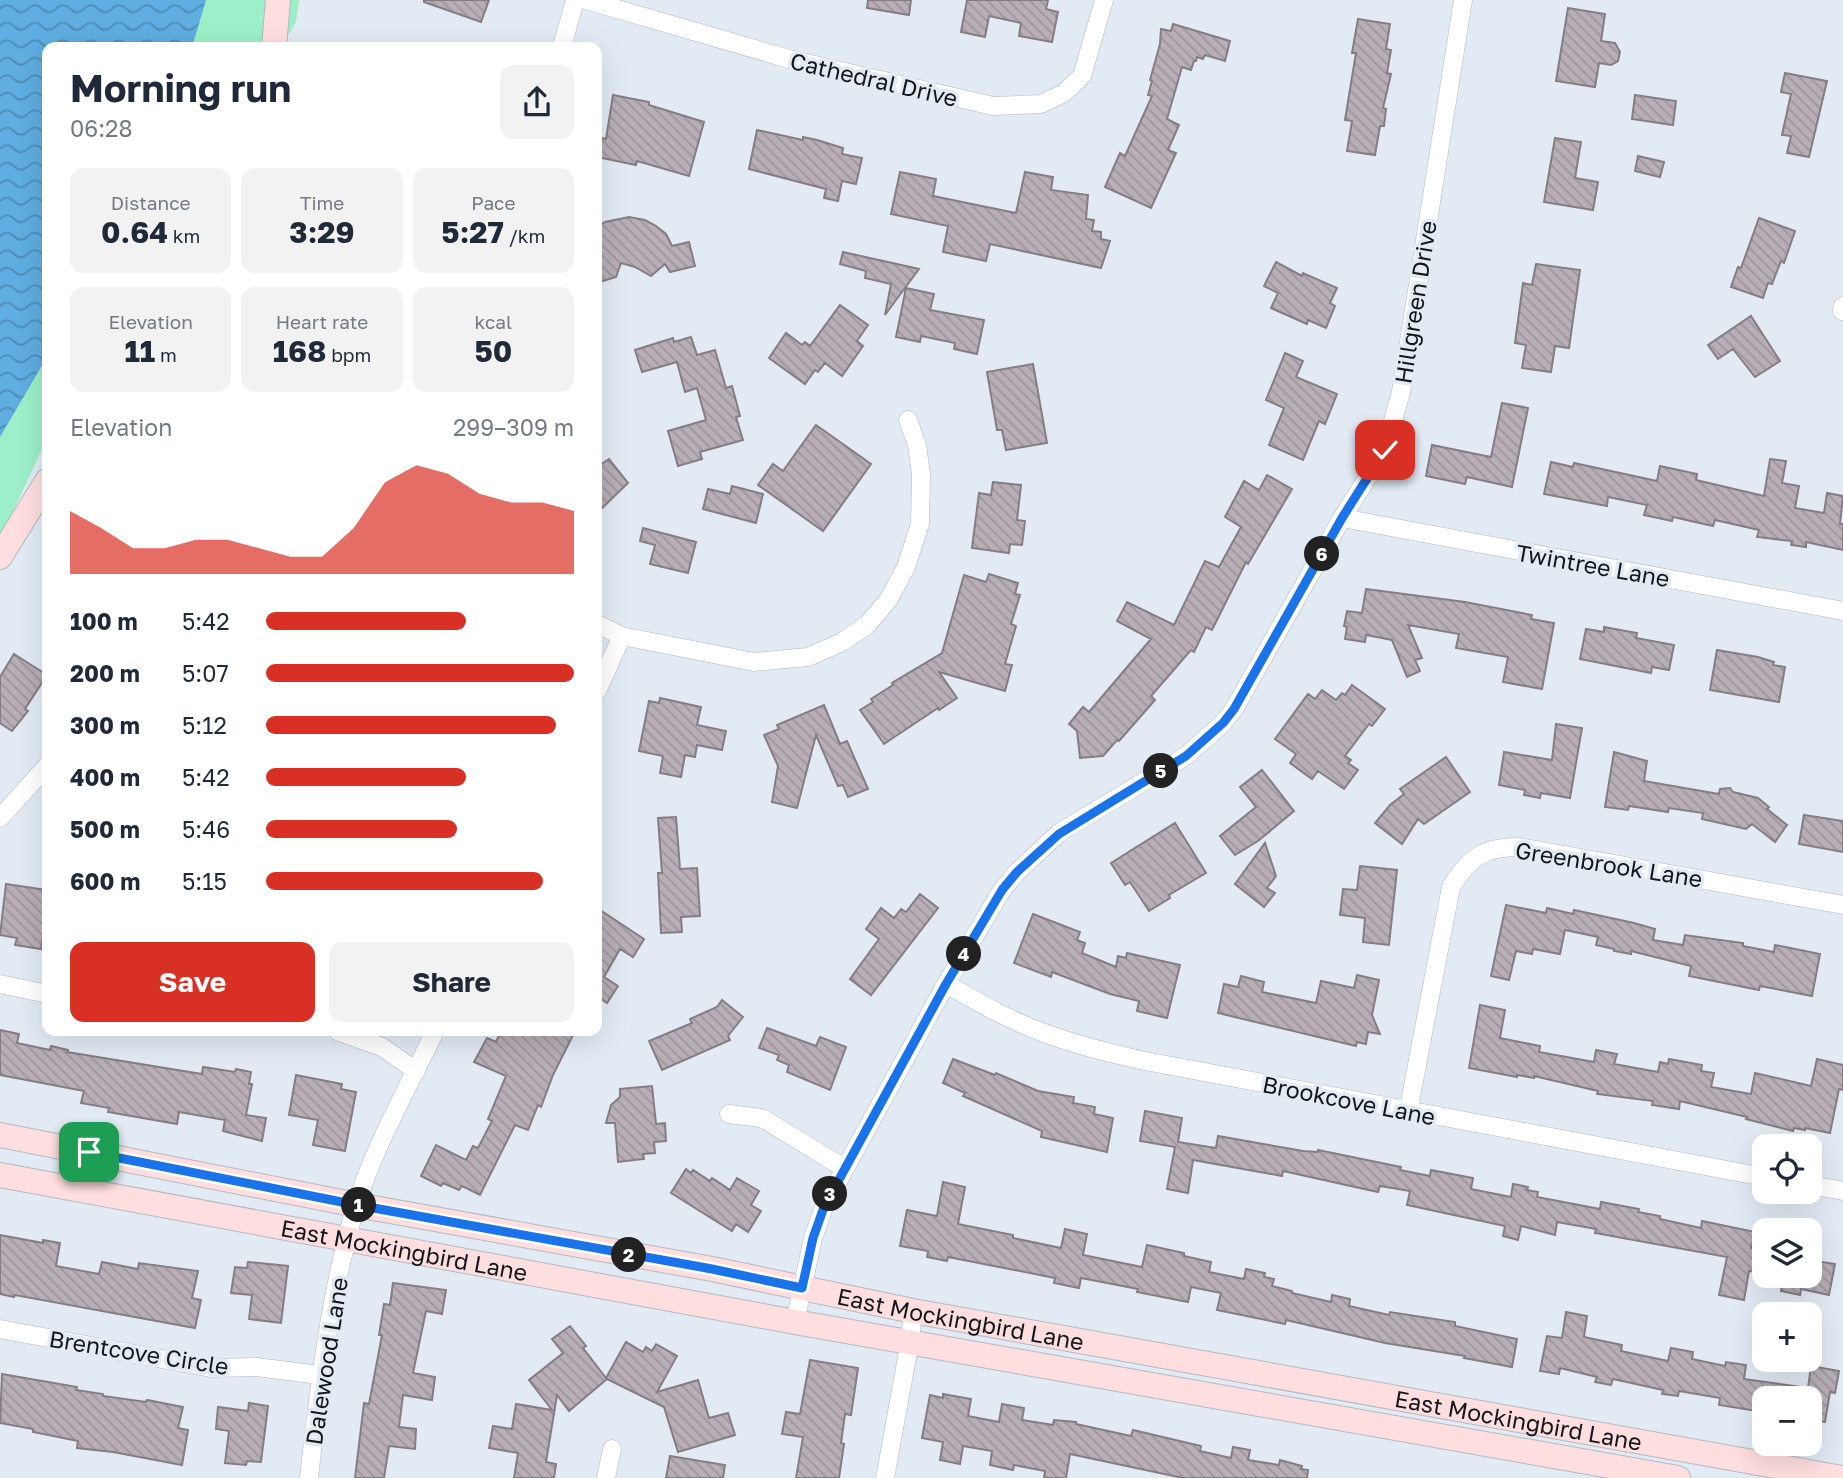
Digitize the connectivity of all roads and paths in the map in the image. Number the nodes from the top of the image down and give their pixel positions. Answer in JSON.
{"nodes":[{"id":1,"x":278,"y":0,"type":"edge"},
{"id":2,"x":575,"y":0,"type":"edge"},
{"id":3,"x":586,"y":0,"type":"edge"},
{"id":4,"x":1104,"y":0,"type":"edge"},
{"id":5,"x":1463,"y":0,"type":"edge"},
{"id":6,"x":274,"y":42,"type":"edge"},
{"id":7,"x":563,"y":42,"type":"edge"},
{"id":8,"x":908,"y":420,"type":"dead end"},
{"id":9,"x":42,"y":489,"type":"edge"},
{"id":10,"x":1342,"y":518,"type":"junction"},
{"id":11,"x":0,"y":556,"type":"edge"},
{"id":12,"x":1843,"y":611,"type":"edge"},
{"id":13,"x":602,"y":626,"type":"edge"},
{"id":14,"x":622,"y":636,"type":"junction"},
{"id":15,"x":602,"y":680,"type":"edge"},
{"id":16,"x":42,"y":772,"type":"edge"},
{"id":17,"x":0,"y":818,"type":"edge"},
{"id":18,"x":1843,"y":905,"type":"edge"},
{"id":19,"x":0,"y":984,"type":"edge"},
{"id":20,"x":946,"y":984,"type":"junction"},
{"id":21,"x":42,"y":993,"type":"edge"},
{"id":22,"x":351,"y":1036,"type":"edge"},
{"id":23,"x":433,"y":1036,"type":"edge"},
{"id":24,"x":416,"y":1071,"type":"junction"},
{"id":25,"x":1408,"y":1112,"type":"junction"},
{"id":26,"x":729,"y":1114,"type":"dead end"},
{"id":27,"x":0,"y":1135,"type":"edge"},
{"id":28,"x":844,"y":1168,"type":"junction"},
{"id":29,"x":0,"y":1175,"type":"edge"},
{"id":30,"x":1752,"y":1175,"type":"edge"},
{"id":31,"x":1822,"y":1187,"type":"edge"},
{"id":32,"x":1843,"y":1191,"type":"edge"},
{"id":33,"x":357,"y":1205,"type":"junction"},
{"id":34,"x":348,"y":1239,"type":"junction"},
{"id":35,"x":802,"y":1288,"type":"junction"},
{"id":36,"x":913,"y":1311,"type":"junction"},
{"id":37,"x":795,"y":1322,"type":"junction"},
{"id":38,"x":0,"y":1329,"type":"edge"},
{"id":39,"x":910,"y":1341,"type":"junction"},
{"id":40,"x":320,"y":1375,"type":"junction"},
{"id":41,"x":1430,"y":1404,"type":"junction"},
{"id":42,"x":1424,"y":1433,"type":"junction"},
{"id":43,"x":612,"y":1449,"type":"dead end"},
{"id":44,"x":309,"y":1478,"type":"edge"},
{"id":45,"x":606,"y":1478,"type":"edge"},
{"id":46,"x":885,"y":1478,"type":"edge"},
{"id":47,"x":1678,"y":1478,"type":"edge"},
{"id":48,"x":1842,"y":1478,"type":"edge"}],
"edges":[{"from":1,"to":6,"type":"main road"},
{"from":2,"to":7,"type":"street"},
{"from":3,"to":4,"type":"street","name":"Cathedral Drive"},
{"from":5,"to":10,"type":"street","name":"Hillgreen Drive"},
{"from":8,"to":14,"type":"street"},
{"from":9,"to":11,"type":"main road"},
{"from":10,"to":12,"type":"street","name":"Twintree Lane"},
{"from":10,"to":20,"type":"street","name":"Hillgreen Drive"},
{"from":13,"to":14,"type":"street"},
{"from":14,"to":15,"type":"street"},
{"from":16,"to":17,"type":"street"},
{"from":18,"to":25,"type":"street","name":"Greenbrook Lane"},
{"from":19,"to":21,"type":"street"},
{"from":20,"to":25,"type":"street","name":"Brookcove Lane"},
{"from":20,"to":28,"type":"street","name":"Hillgreen Drive"},
{"from":22,"to":24,"type":"street"},
{"from":23,"to":24,"type":"street","name":"Dalewood Lane"},
{"from":24,"to":33,"type":"street","name":"Dalewood Lane"},
{"from":25,"to":30,"type":"street","name":"Brookcove Lane"},
{"from":26,"to":28,"type":"street"},
{"from":27,"to":33,"type":"main road","name":"East Mockingbird Lane"},
{"from":28,"to":35,"type":"street","name":"Hillgreen Drive"},
{"from":29,"to":34,"type":"main road","name":"East Mockingbird Lane"},
{"from":31,"to":32,"type":"street"},
{"from":33,"to":34,"type":"street","name":"Dalewood Lane"},
{"from":33,"to":35,"type":"main road","name":"East Mockingbird Lane"},
{"from":34,"to":37,"type":"main road","name":"East Mockingbird Lane"},
{"from":34,"to":40,"type":"street","name":"Dalewood Lane"},
{"from":35,"to":36,"type":"main road","name":"East Mockingbird Lane"},
{"from":35,"to":37,"type":"street","name":"Hillgreen Drive"},
{"from":36,"to":39,"type":"street"},
{"from":36,"to":41,"type":"main road","name":"East Mockingbird Lane"},
{"from":37,"to":39,"type":"main road","name":"East Mockingbird Lane"},
{"from":38,"to":40,"type":"street","name":"Brentcove Circle"},
{"from":39,"to":42,"type":"main road","name":"East Mockingbird Lane"},
{"from":39,"to":46,"type":"street"},
{"from":40,"to":44,"type":"street","name":"Dalewood Lane"},
{"from":41,"to":42,"type":"main road"},
{"from":41,"to":48,"type":"main road","name":"East Mockingbird Lane"},
{"from":42,"to":47,"type":"main road","name":"East Mockingbird Lane"},
{"from":43,"to":45,"type":"street"}]}
